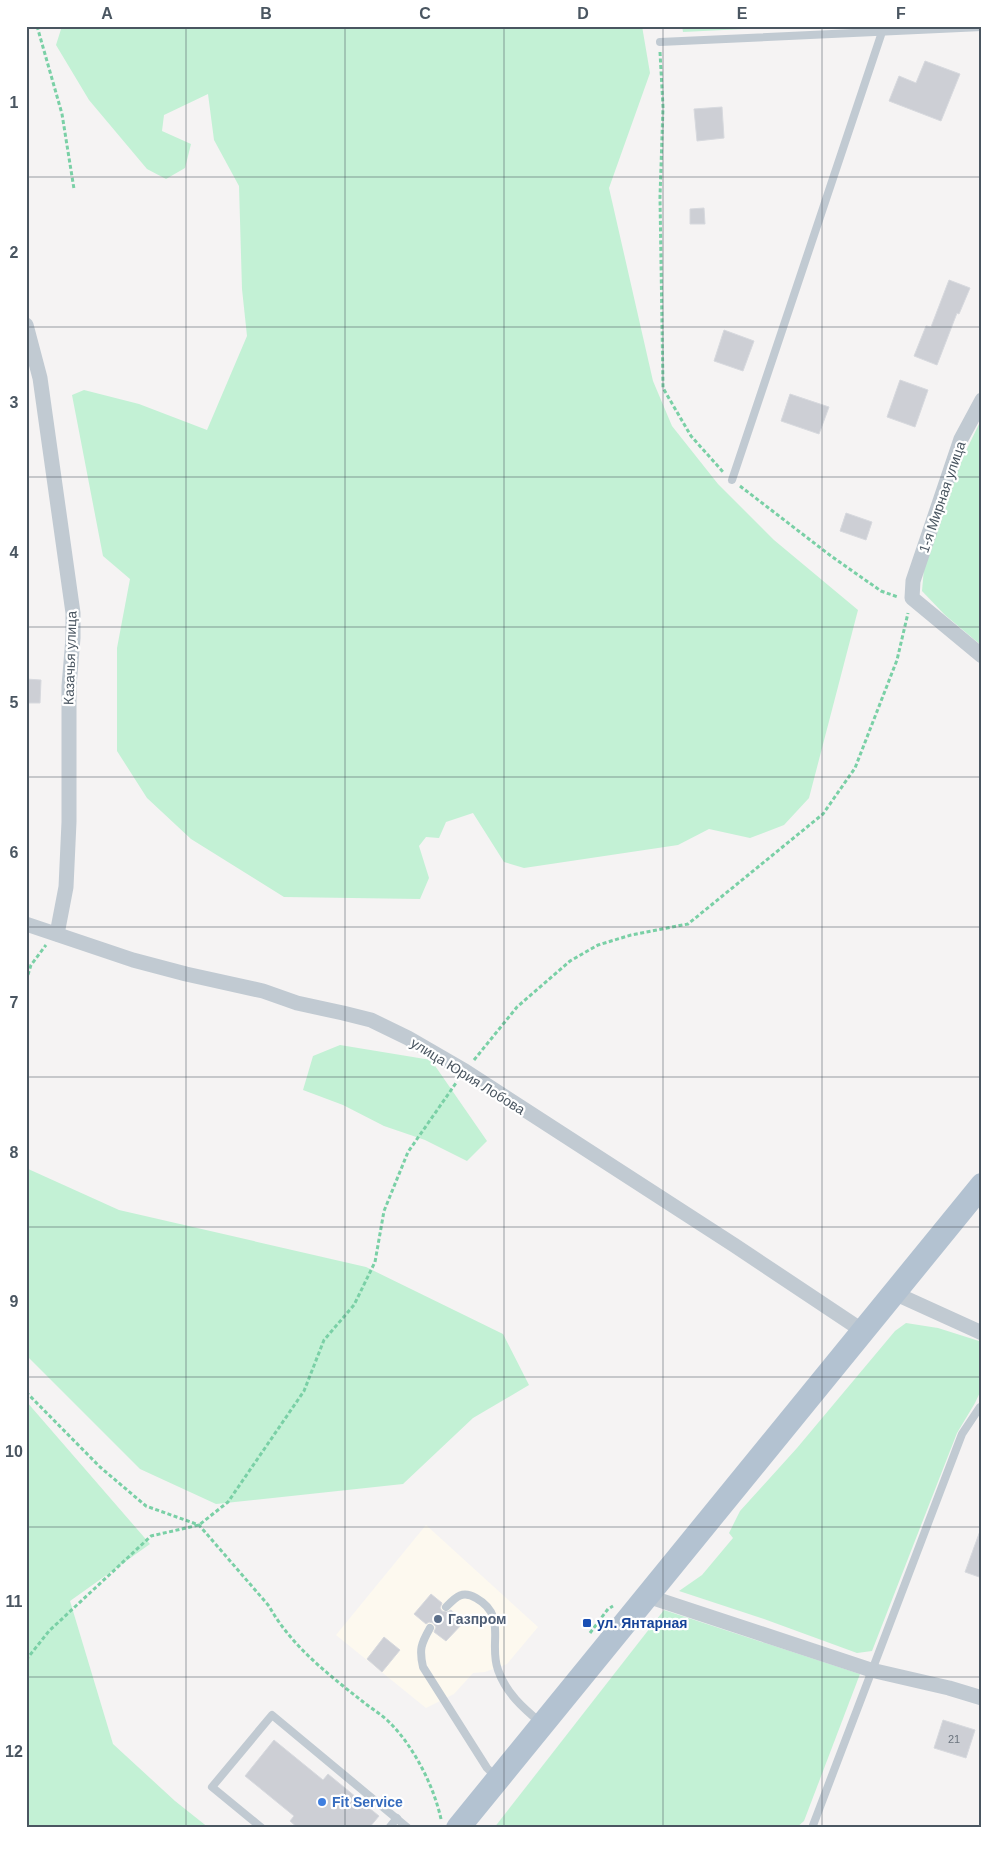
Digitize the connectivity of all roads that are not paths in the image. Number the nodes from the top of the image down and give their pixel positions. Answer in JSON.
{"nodes":[{"id":1,"x":982,"y":27,"type":"edge"},
{"id":2,"x":882,"y":32,"type":"junction"},
{"id":3,"x":660,"y":42,"type":"road end"},
{"id":4,"x":26,"y":325,"type":"edge"},
{"id":5,"x":982,"y":400,"type":"edge"},
{"id":6,"x":732,"y":480,"type":"road end"},
{"id":7,"x":982,"y":656,"type":"edge"},
{"id":8,"x":26,"y":924,"type":"edge"},
{"id":9,"x":57,"y":934,"type":"junction"},
{"id":10,"x":982,"y":1185,"type":"edge"},
{"id":11,"x":894,"y":1293,"type":"junction"},
{"id":12,"x":862,"y":1331,"type":"junction"},
{"id":13,"x":982,"y":1333,"type":"edge"},
{"id":14,"x":982,"y":1407,"type":"edge"},
{"id":15,"x":646,"y":1596,"type":"junction"},
{"id":16,"x":446,"y":1607,"type":"dead end"},
{"id":17,"x":430,"y":1628,"type":"dead end"},
{"id":18,"x":870,"y":1670,"type":"junction"},
{"id":19,"x":982,"y":1698,"type":"edge"},
{"id":20,"x":542,"y":1724,"type":"junction"},
{"id":21,"x":498,"y":1779,"type":"junction"},
{"id":22,"x":397,"y":1818,"type":"junction"},
{"id":23,"x":812,"y":1827,"type":"edge"},
{"id":24,"x":262,"y":1828,"type":"edge"},
{"id":25,"x":389,"y":1828,"type":"edge"},
{"id":26,"x":408,"y":1828,"type":"edge"},
{"id":27,"x":458,"y":1828,"type":"edge"}],
"edges":[{"from":1,"to":2,"type":"lane"},
{"from":2,"to":3,"type":"lane"},
{"from":2,"to":6,"type":"lane"},
{"from":4,"to":9,"type":"street","name":"Казачья улица"},
{"from":5,"to":7,"type":"street","name":"1-я Мирная улица"},
{"from":8,"to":9,"type":"street","name":"улица Юрия Лобова"},
{"from":9,"to":12,"type":"street","name":"улица Юрия Лобова"},
{"from":10,"to":11,"type":"main road"},
{"from":11,"to":12,"type":"main road"},
{"from":11,"to":13,"type":"street"},
{"from":12,"to":15,"type":"main road"},
{"from":14,"to":18,"type":"lane"},
{"from":15,"to":18,"type":"street"},
{"from":15,"to":20,"type":"main road"},
{"from":16,"to":20,"type":"lane"},
{"from":17,"to":21,"type":"lane"},
{"from":18,"to":19,"type":"street"},
{"from":18,"to":23,"type":"lane"},
{"from":20,"to":21,"type":"main road"},
{"from":21,"to":27,"type":"main road"},
{"from":22,"to":24,"type":"lane"},
{"from":22,"to":25,"type":"lane"},
{"from":22,"to":26,"type":"lane"}]}
